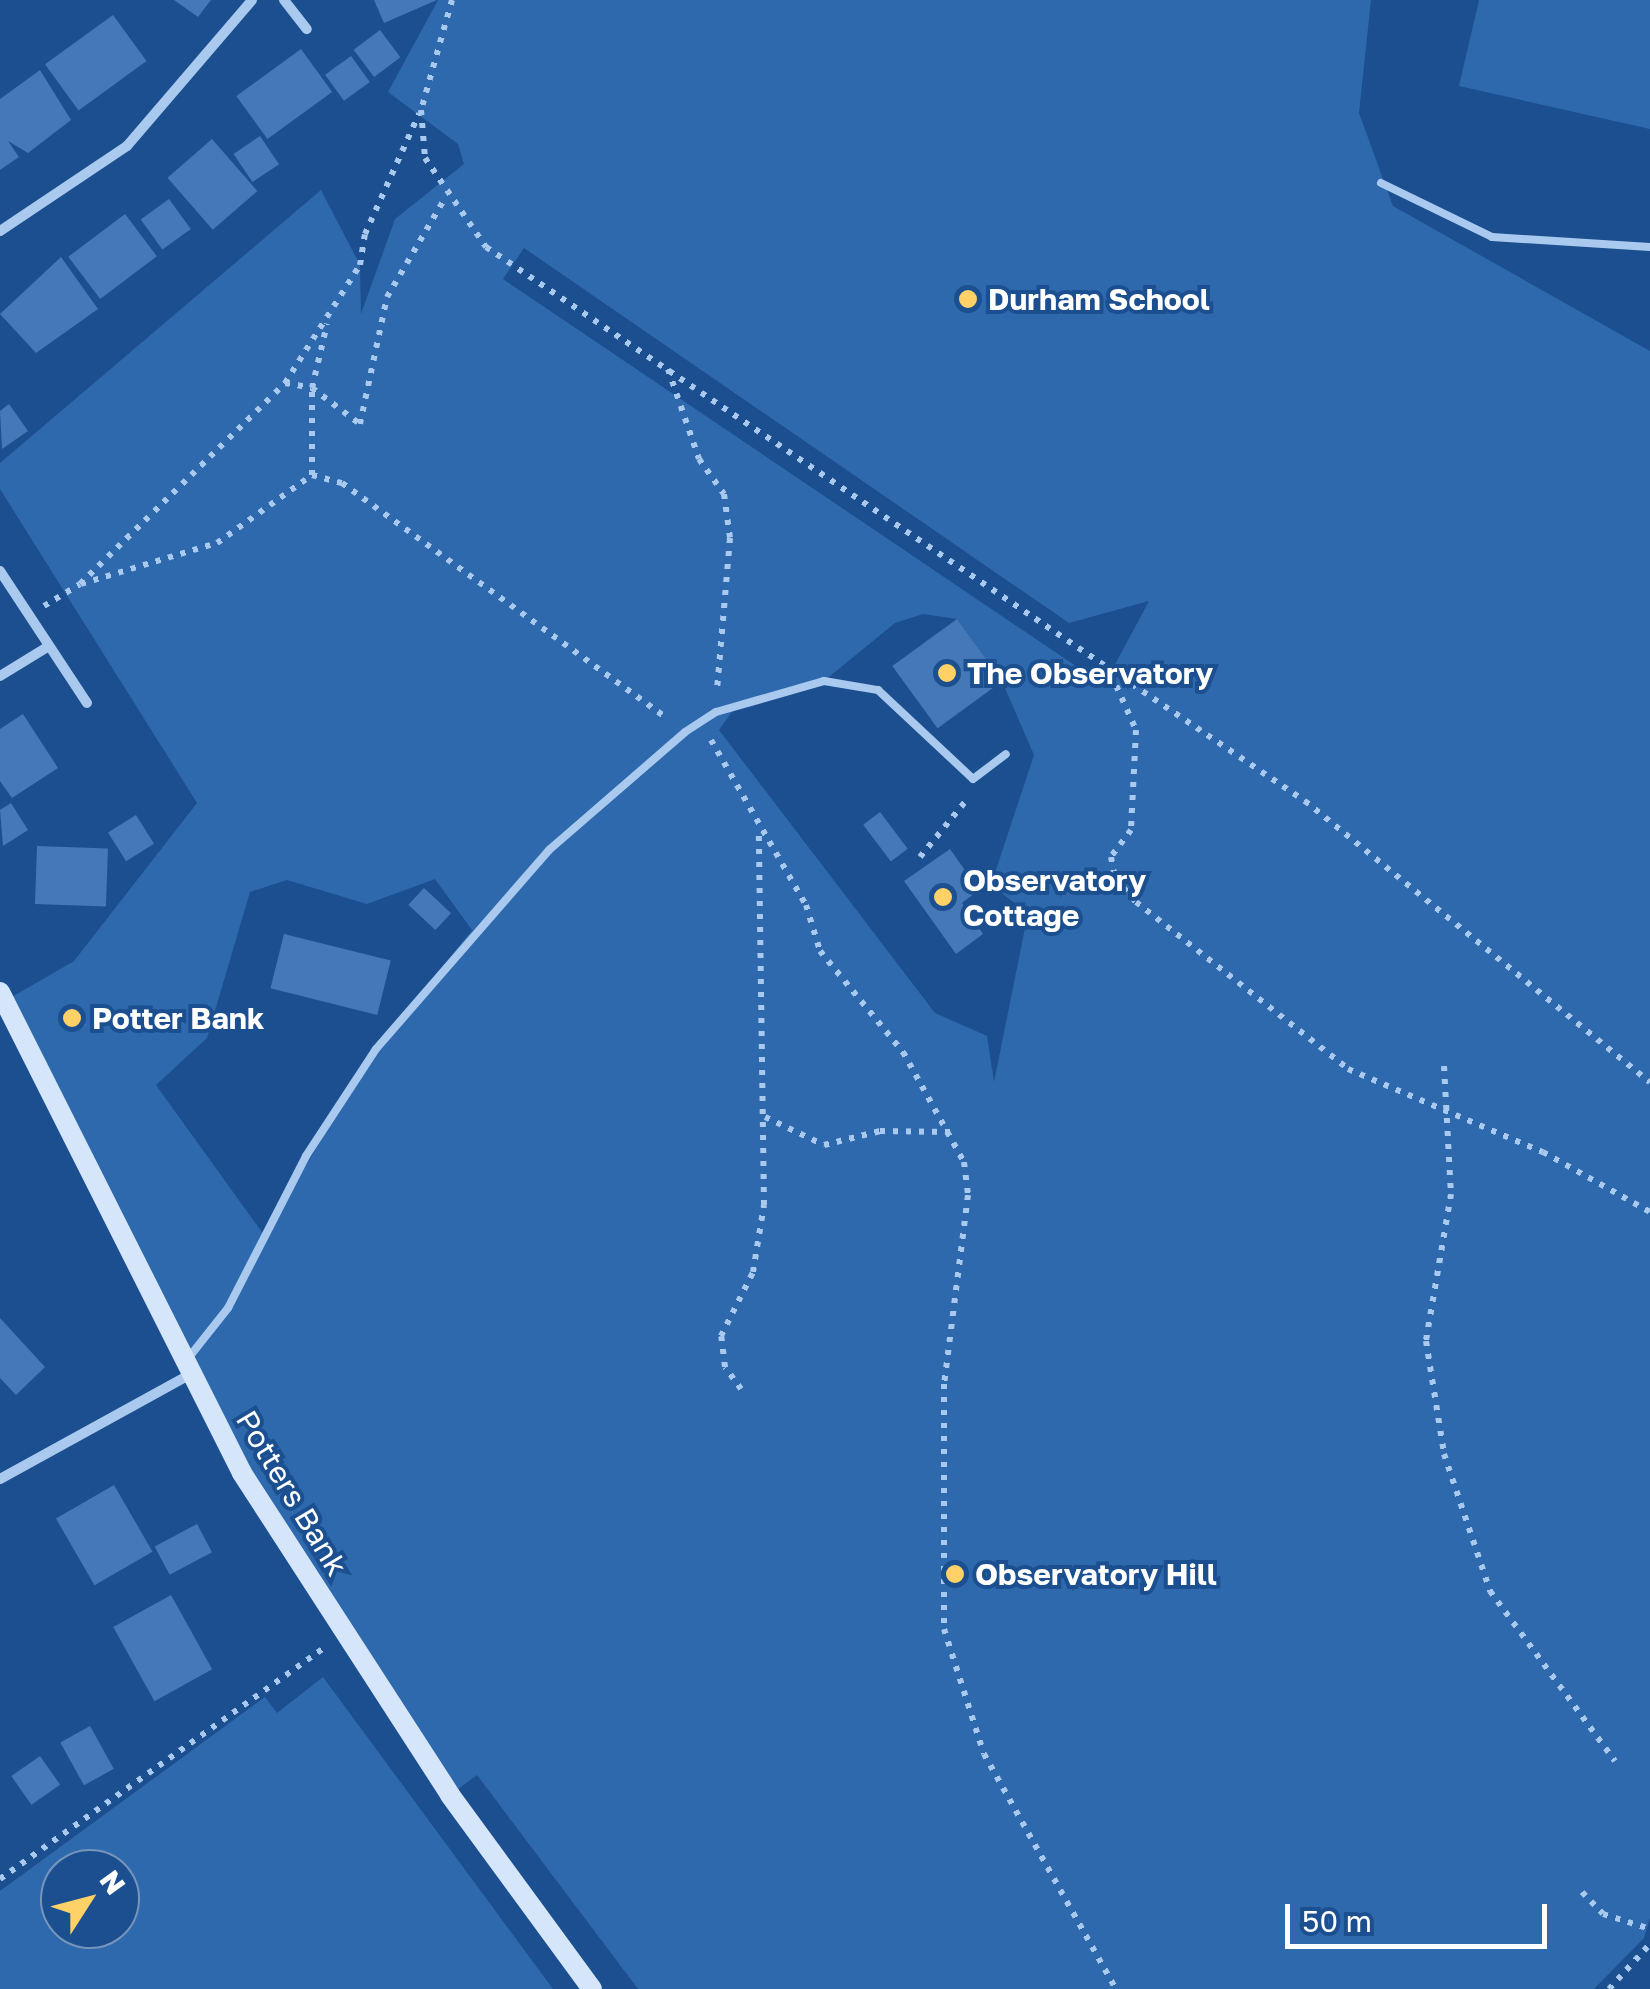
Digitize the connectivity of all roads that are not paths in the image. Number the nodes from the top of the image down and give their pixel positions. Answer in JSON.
{"nodes":[{"id":1,"x":252,"y":0,"type":"edge"},
{"id":2,"x":284,"y":0,"type":"edge"},
{"id":3,"x":307,"y":29,"type":"dead end"},
{"id":4,"x":1382,"y":183,"type":"dead end"},
{"id":5,"x":0,"y":231,"type":"edge"},
{"id":6,"x":1650,"y":247,"type":"edge"},
{"id":7,"x":0,"y":571,"type":"edge"},
{"id":8,"x":48,"y":646,"type":"junction"},
{"id":9,"x":0,"y":676,"type":"edge"},
{"id":10,"x":87,"y":703,"type":"dead end"},
{"id":11,"x":1006,"y":754,"type":"dead end"},
{"id":12,"x":0,"y":992,"type":"edge"},
{"id":13,"x":186,"y":1370,"type":"junction"},
{"id":14,"x":0,"y":1480,"type":"edge"},
{"id":15,"x":592,"y":1989,"type":"edge"}],
"edges":[{"from":1,"to":5,"type":"street"},
{"from":2,"to":3,"type":"street"},
{"from":4,"to":6,"type":"lane"},
{"from":7,"to":8,"type":"street"},
{"from":8,"to":9,"type":"street"},
{"from":8,"to":10,"type":"street"},
{"from":11,"to":13,"type":"lane"},
{"from":12,"to":13,"type":"street","name":"Potters Bank"},
{"from":13,"to":14,"type":"street"},
{"from":13,"to":15,"type":"street","name":"Potters Bank"}]}
